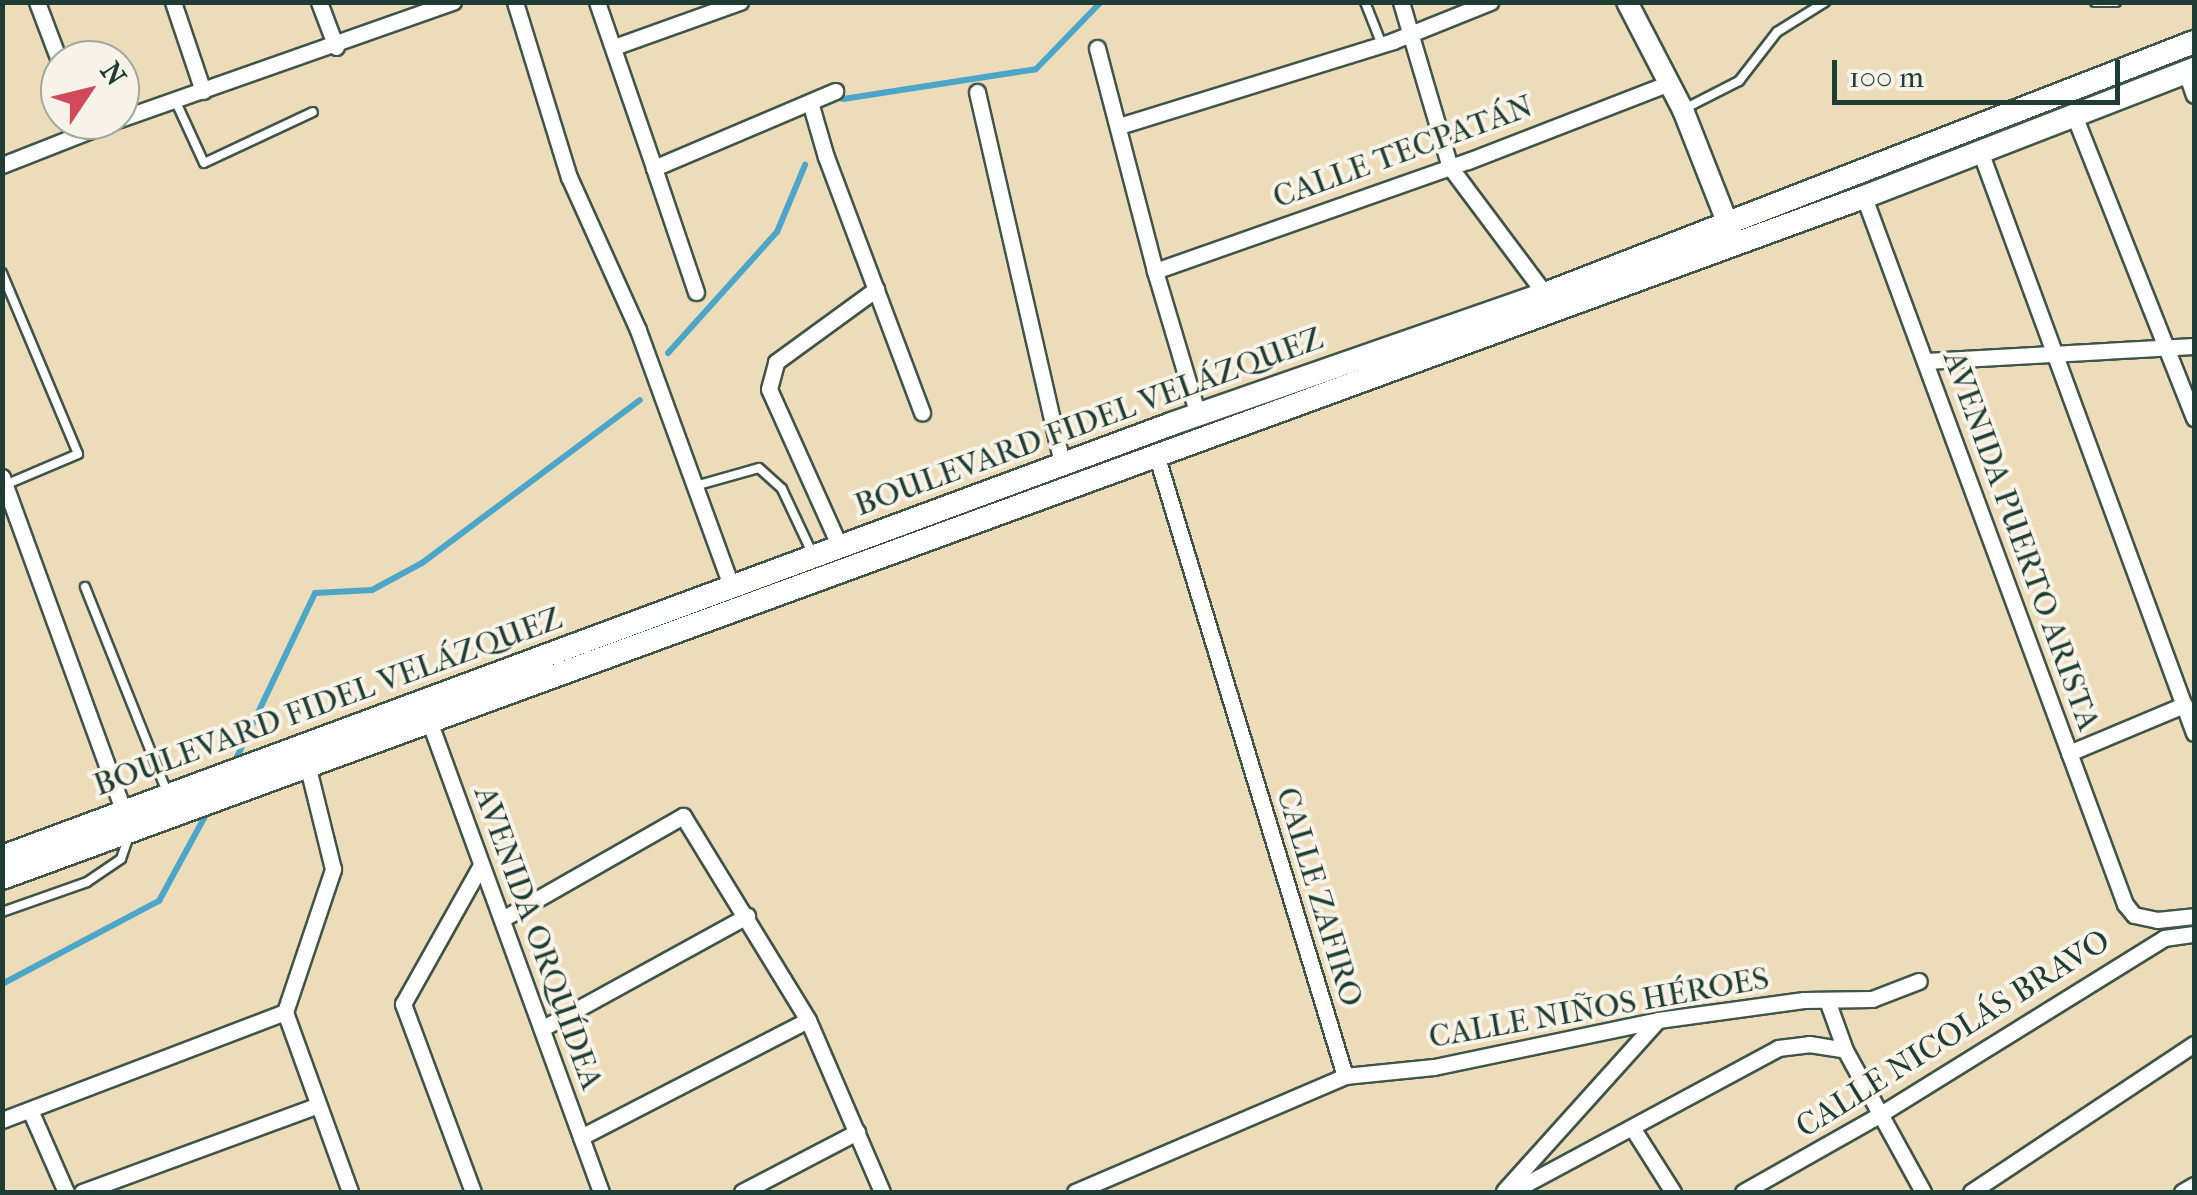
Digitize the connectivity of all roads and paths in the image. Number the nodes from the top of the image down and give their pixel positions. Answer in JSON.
{"nodes":[{"id":1,"x":36,"y":2,"type":"edge"},
{"id":2,"x":173,"y":2,"type":"edge"},
{"id":3,"x":319,"y":2,"type":"edge"},
{"id":4,"x":454,"y":2,"type":"edge"},
{"id":5,"x":515,"y":2,"type":"edge"},
{"id":6,"x":596,"y":2,"type":"edge"},
{"id":7,"x":740,"y":2,"type":"edge"},
{"id":8,"x":1365,"y":2,"type":"edge"},
{"id":9,"x":1401,"y":2,"type":"edge"},
{"id":10,"x":1490,"y":2,"type":"edge"},
{"id":11,"x":1627,"y":2,"type":"edge"},
{"id":12,"x":1825,"y":2,"type":"edge"},
{"id":13,"x":2095,"y":2,"type":"edge"},
{"id":14,"x":2116,"y":2,"type":"edge"},
{"id":15,"x":1411,"y":33,"type":"junction"},
{"id":16,"x":51,"y":40,"type":"edge"},
{"id":17,"x":2194,"y":42,"type":"edge"},
{"id":18,"x":1382,"y":44,"type":"junction"},
{"id":19,"x":614,"y":46,"type":"junction"},
{"id":20,"x":336,"y":47,"type":"junction"},
{"id":21,"x":1097,"y":48,"type":"dead end"},
{"id":22,"x":2190,"y":70,"type":"edge"},
{"id":23,"x":1669,"y":84,"type":"junction"},
{"id":24,"x":204,"y":90,"type":"junction"},
{"id":25,"x":835,"y":91,"type":"dead end"},
{"id":26,"x":977,"y":92,"type":"dead end"},
{"id":27,"x":2194,"y":95,"type":"edge"},
{"id":28,"x":175,"y":100,"type":"junction"},
{"id":29,"x":810,"y":102,"type":"junction"},
{"id":30,"x":1683,"y":110,"type":"junction"},
{"id":31,"x":140,"y":112,"type":"edge"},
{"id":32,"x":313,"y":112,"type":"dead end"},
{"id":33,"x":2074,"y":114,"type":"junction"},
{"id":34,"x":1120,"y":126,"type":"junction"},
{"id":35,"x":53,"y":140,"type":"edge"},
{"id":36,"x":1980,"y":152,"type":"junction"},
{"id":37,"x":2,"y":165,"type":"edge"},
{"id":38,"x":1450,"y":167,"type":"junction"},
{"id":39,"x":654,"y":168,"type":"junction"},
{"id":40,"x":1864,"y":196,"type":"junction"},
{"id":41,"x":1731,"y":233,"type":"junction"},
{"id":42,"x":1155,"y":271,"type":"junction"},
{"id":43,"x":2,"y":273,"type":"edge"},
{"id":44,"x":876,"y":289,"type":"junction"},
{"id":45,"x":696,"y":292,"type":"dead end"},
{"id":46,"x":1545,"y":294,"type":"junction"},
{"id":47,"x":2194,"y":346,"type":"edge"},
{"id":48,"x":2168,"y":347,"type":"junction"},
{"id":49,"x":2052,"y":353,"type":"junction"},
{"id":50,"x":1926,"y":362,"type":"junction"},
{"id":51,"x":922,"y":413,"type":"dead end"},
{"id":52,"x":1198,"y":414,"type":"junction"},
{"id":53,"x":2194,"y":418,"type":"edge"},
{"id":54,"x":1156,"y":454,"type":"junction"},
{"id":55,"x":1062,"y":464,"type":"junction"},
{"id":56,"x":4,"y":481,"type":"edge"},
{"id":57,"x":696,"y":486,"type":"junction"},
{"id":58,"x":882,"y":543,"type":"junction"},
{"id":59,"x":840,"y":547,"type":"junction"},
{"id":60,"x":814,"y":557,"type":"junction"},
{"id":61,"x":732,"y":586,"type":"junction"},
{"id":62,"x":85,"y":587,"type":"dead end"},
{"id":63,"x":2184,"y":705,"type":"junction"},
{"id":64,"x":426,"y":712,"type":"junction"},
{"id":65,"x":2194,"y":733,"type":"edge"},
{"id":66,"x":2069,"y":752,"type":"junction"},
{"id":67,"x":305,"y":756,"type":"junction"},
{"id":68,"x":207,"y":792,"type":"junction"},
{"id":69,"x":168,"y":796,"type":"junction"},
{"id":70,"x":127,"y":822,"type":"junction"},
{"id":71,"x":2,"y":857,"type":"edge"},
{"id":72,"x":481,"y":865,"type":"junction"},
{"id":73,"x":2,"y":878,"type":"edge"},
{"id":74,"x":2,"y":912,"type":"edge"},
{"id":75,"x":747,"y":916,"type":"junction"},
{"id":76,"x":2194,"y":916,"type":"edge"},
{"id":77,"x":504,"y":918,"type":"junction"},
{"id":78,"x":2194,"y":934,"type":"edge"},
{"id":79,"x":1919,"y":981,"type":"dead end"},
{"id":80,"x":1828,"y":1002,"type":"junction"},
{"id":81,"x":285,"y":1012,"type":"junction"},
{"id":82,"x":808,"y":1020,"type":"junction"},
{"id":83,"x":1658,"y":1020,"type":"junction"},
{"id":84,"x":543,"y":1028,"type":"junction"},
{"id":85,"x":2194,"y":1044,"type":"edge"},
{"id":86,"x":1846,"y":1050,"type":"junction"},
{"id":87,"x":1345,"y":1076,"type":"junction"},
{"id":88,"x":319,"y":1105,"type":"junction"},
{"id":89,"x":30,"y":1110,"type":"junction"},
{"id":90,"x":1879,"y":1115,"type":"junction"},
{"id":91,"x":2,"y":1120,"type":"edge"},
{"id":92,"x":1633,"y":1129,"type":"junction"},
{"id":93,"x":857,"y":1132,"type":"junction"},
{"id":94,"x":582,"y":1137,"type":"junction"},
{"id":95,"x":2194,"y":1185,"type":"edge"},
{"id":96,"x":66,"y":1192,"type":"edge"},
{"id":97,"x":82,"y":1192,"type":"edge"},
{"id":98,"x":350,"y":1192,"type":"edge"},
{"id":99,"x":474,"y":1192,"type":"edge"},
{"id":100,"x":601,"y":1192,"type":"edge"},
{"id":101,"x":742,"y":1192,"type":"edge"},
{"id":102,"x":882,"y":1192,"type":"edge"},
{"id":103,"x":1075,"y":1192,"type":"edge"},
{"id":104,"x":1503,"y":1192,"type":"edge"},
{"id":105,"x":1511,"y":1192,"type":"edge"},
{"id":106,"x":1673,"y":1192,"type":"edge"},
{"id":107,"x":1743,"y":1192,"type":"edge"},
{"id":108,"x":1923,"y":1192,"type":"edge"},
{"id":109,"x":1970,"y":1192,"type":"edge"},
{"id":110,"x":2182,"y":1192,"type":"edge"}],
"edges":[{"from":1,"to":16,"type":"street"},
{"from":2,"to":24,"type":"street"},
{"from":3,"to":20,"type":"street"},
{"from":4,"to":20,"type":"street"},
{"from":5,"to":57,"type":"street"},
{"from":6,"to":19,"type":"street"},
{"from":7,"to":19,"type":"street"},
{"from":8,"to":18,"type":"lane"},
{"from":9,"to":15,"type":"street"},
{"from":10,"to":15,"type":"street"},
{"from":11,"to":23,"type":"street"},
{"from":12,"to":30,"type":"lane"},
{"from":13,"to":14,"type":"lane"},
{"from":15,"to":18,"type":"street"},
{"from":15,"to":38,"type":"street"},
{"from":17,"to":41,"type":"main road","name":"BOULEVARD FIDEL VELÁZQUEZ"},
{"from":18,"to":34,"type":"street"},
{"from":19,"to":39,"type":"street"},
{"from":20,"to":24,"type":"street"},
{"from":21,"to":34,"type":"street"},
{"from":22,"to":27,"type":"street"},
{"from":22,"to":33,"type":"main road","name":"BOULEVARD FIDEL VELÁZQUEZ"},
{"from":23,"to":30,"type":"street"},
{"from":23,"to":38,"type":"street","name":"CALLE TECPATÁN"},
{"from":24,"to":28,"type":"street"},
{"from":25,"to":29,"type":"street"},
{"from":26,"to":55,"type":"street"},
{"from":28,"to":31,"type":"street"},
{"from":28,"to":32,"type":"lane"},
{"from":29,"to":39,"type":"street"},
{"from":29,"to":44,"type":"street"},
{"from":30,"to":41,"type":"street"},
{"from":33,"to":36,"type":"main road","name":"BOULEVARD FIDEL VELÁZQUEZ"},
{"from":33,"to":48,"type":"street"},
{"from":34,"to":42,"type":"street"},
{"from":35,"to":37,"type":"street"},
{"from":36,"to":40,"type":"main road","name":"BOULEVARD FIDEL VELÁZQUEZ"},
{"from":36,"to":49,"type":"street"},
{"from":38,"to":42,"type":"street","name":"CALLE TECPATÁN"},
{"from":38,"to":46,"type":"street"},
{"from":39,"to":45,"type":"street"},
{"from":40,"to":41,"type":"main road","name":"BOULEVARD FIDEL VELÁZQUEZ"},
{"from":40,"to":50,"type":"street","name":"AVENIDA PUERTO ARISTA"},
{"from":41,"to":46,"type":"main road","name":"BOULEVARD FIDEL VELÁZQUEZ"},
{"from":41,"to":54,"type":"main road","name":"BOULEVARD FIDEL VELÁZQUEZ"},
{"from":42,"to":52,"type":"street"},
{"from":43,"to":56,"type":"lane"},
{"from":44,"to":51,"type":"street"},
{"from":44,"to":59,"type":"street"},
{"from":46,"to":52,"type":"main road","name":"BOULEVARD FIDEL VELÁZQUEZ"},
{"from":47,"to":48,"type":"street"},
{"from":48,"to":49,"type":"street"},
{"from":48,"to":53,"type":"street"},
{"from":49,"to":50,"type":"street"},
{"from":49,"to":63,"type":"street"},
{"from":50,"to":66,"type":"street","name":"AVENIDA PUERTO ARISTA"},
{"from":52,"to":55,"type":"main road","name":"BOULEVARD FIDEL VELÁZQUEZ"},
{"from":54,"to":58,"type":"main road","name":"BOULEVARD FIDEL VELÁZQUEZ"},
{"from":54,"to":87,"type":"street","name":"CALLE ZAFIRO"},
{"from":55,"to":58,"type":"main road","name":"BOULEVARD FIDEL VELÁZQUEZ"},
{"from":56,"to":70,"type":"street"},
{"from":57,"to":60,"type":"lane"},
{"from":57,"to":61,"type":"street"},
{"from":58,"to":59,"type":"main road","name":"BOULEVARD FIDEL VELÁZQUEZ"},
{"from":58,"to":64,"type":"main road","name":"BOULEVARD FIDEL VELÁZQUEZ"},
{"from":59,"to":60,"type":"main road","name":"BOULEVARD FIDEL VELÁZQUEZ"},
{"from":60,"to":61,"type":"main road","name":"BOULEVARD FIDEL VELÁZQUEZ"},
{"from":61,"to":64,"type":"main road","name":"BOULEVARD FIDEL VELÁZQUEZ"},
{"from":62,"to":69,"type":"lane"},
{"from":63,"to":65,"type":"street"},
{"from":63,"to":66,"type":"street"},
{"from":64,"to":67,"type":"main road","name":"BOULEVARD FIDEL VELÁZQUEZ"},
{"from":64,"to":72,"type":"street","name":"AVENIDA ORQUÍDEA"},
{"from":66,"to":76,"type":"street","name":"AVENIDA PUERTO ARISTA"},
{"from":67,"to":68,"type":"main road","name":"BOULEVARD FIDEL VELÁZQUEZ"},
{"from":67,"to":81,"type":"street"},
{"from":68,"to":69,"type":"main road","name":"BOULEVARD FIDEL VELÁZQUEZ"},
{"from":68,"to":70,"type":"main road","name":"BOULEVARD FIDEL VELÁZQUEZ"},
{"from":69,"to":70,"type":"main road","name":"BOULEVARD FIDEL VELÁZQUEZ"},
{"from":70,"to":71,"type":"main road","name":"BOULEVARD FIDEL VELÁZQUEZ"},
{"from":70,"to":73,"type":"main road","name":"BOULEVARD FIDEL VELÁZQUEZ"},
{"from":70,"to":74,"type":"lane"},
{"from":72,"to":77,"type":"street","name":"AVENIDA ORQUÍDEA"},
{"from":72,"to":99,"type":"street"},
{"from":75,"to":77,"type":"street"},
{"from":75,"to":82,"type":"street"},
{"from":75,"to":84,"type":"street"},
{"from":77,"to":84,"type":"street","name":"AVENIDA ORQUÍDEA"},
{"from":78,"to":90,"type":"street","name":"CALLE NICOLÁS BRAVO"},
{"from":79,"to":80,"type":"street","name":"CALLE NIÑOS HÉROES"},
{"from":80,"to":83,"type":"street","name":"CALLE NIÑOS HÉROES"},
{"from":80,"to":86,"type":"street"},
{"from":81,"to":88,"type":"street"},
{"from":81,"to":89,"type":"street"},
{"from":82,"to":93,"type":"street"},
{"from":82,"to":94,"type":"street"},
{"from":83,"to":87,"type":"street","name":"CALLE NIÑOS HÉROES"},
{"from":83,"to":104,"type":"street"},
{"from":84,"to":94,"type":"street","name":"AVENIDA ORQUÍDEA"},
{"from":85,"to":109,"type":"street"},
{"from":86,"to":90,"type":"street"},
{"from":86,"to":92,"type":"street"},
{"from":87,"to":103,"type":"street"},
{"from":88,"to":97,"type":"street"},
{"from":88,"to":98,"type":"street"},
{"from":89,"to":91,"type":"street"},
{"from":89,"to":96,"type":"street"},
{"from":90,"to":107,"type":"street","name":"CALLE NICOLÁS BRAVO"},
{"from":90,"to":108,"type":"street"},
{"from":92,"to":105,"type":"street"},
{"from":92,"to":106,"type":"street"},
{"from":93,"to":101,"type":"street"},
{"from":93,"to":102,"type":"street"},
{"from":94,"to":100,"type":"street","name":"AVENIDA ORQUÍDEA"},
{"from":95,"to":110,"type":"street"}]}
